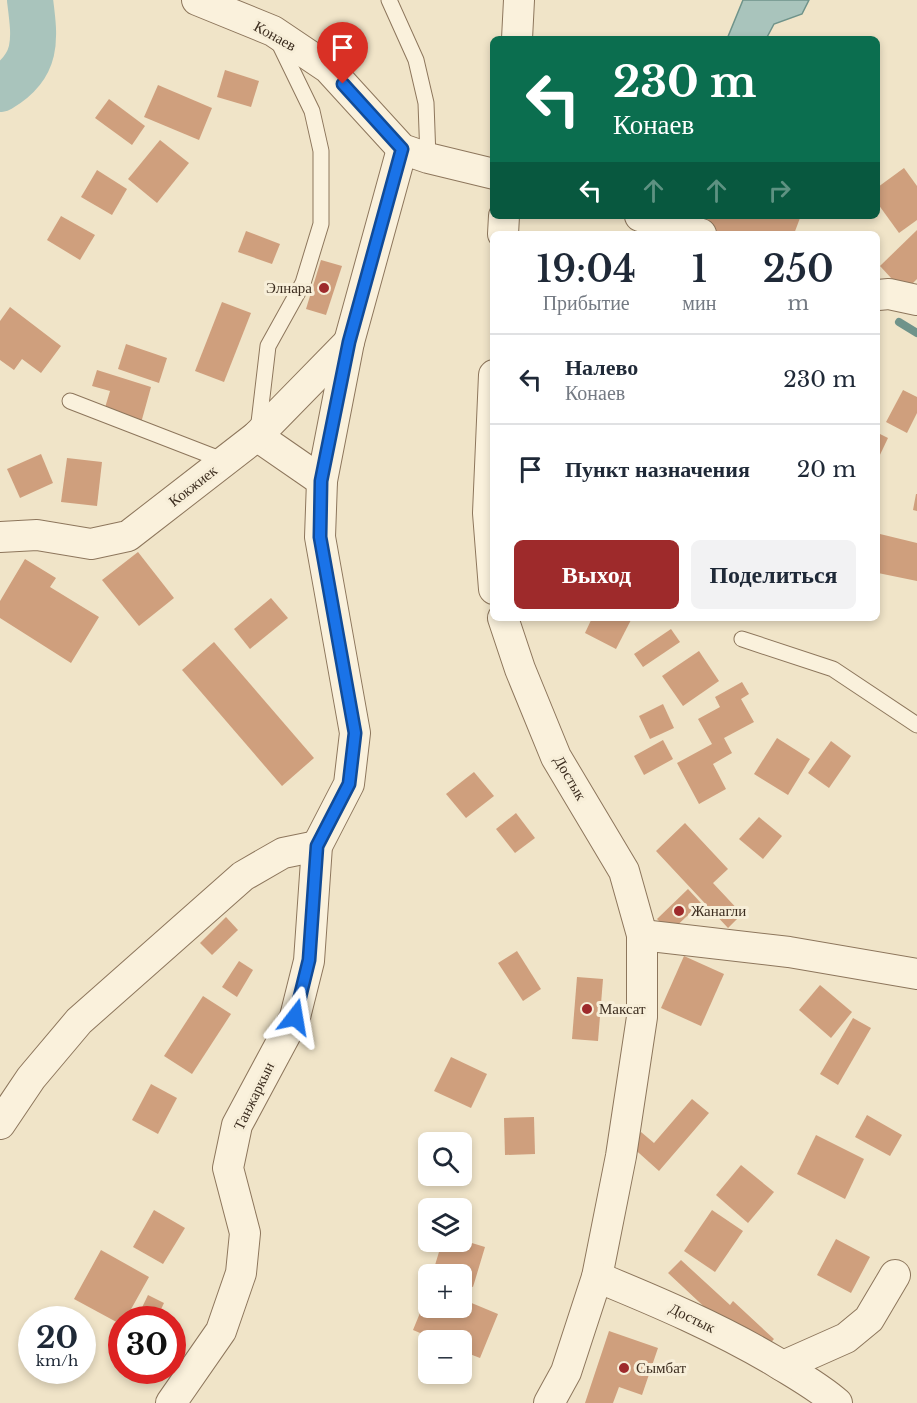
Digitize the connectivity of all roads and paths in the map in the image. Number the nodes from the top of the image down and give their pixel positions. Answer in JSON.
{"nodes":[{"id":1,"x":198,"y":0,"type":"edge"},
{"id":2,"x":389,"y":0,"type":"edge"},
{"id":3,"x":519,"y":0,"type":"edge"},
{"id":4,"x":273,"y":31,"type":"junction"},
{"id":5,"x":517,"y":36,"type":"edge"},
{"id":6,"x":415,"y":154,"type":"junction"},
{"id":7,"x":490,"y":173,"type":"edge"},
{"id":8,"x":650,"y":219,"type":"edge"},
{"id":9,"x":691,"y":231,"type":"edge"},
{"id":10,"x":880,"y":296,"type":"edge"},
{"id":11,"x":917,"y":300,"type":"edge"},
{"id":12,"x":349,"y":342,"type":"junction"},
{"id":13,"x":70,"y":401,"type":"dead end"},
{"id":14,"x":257,"y":436,"type":"junction"},
{"id":15,"x":225,"y":460,"type":"junction"},
{"id":16,"x":490,"y":467,"type":"edge"},
{"id":17,"x":321,"y":481,"type":"junction"},
{"id":18,"x":0,"y":537,"type":"edge"},
{"id":19,"x":490,"y":538,"type":"edge"},
{"id":20,"x":504,"y":621,"type":"edge"},
{"id":21,"x":742,"y":639,"type":"dead end"},
{"id":22,"x":917,"y":725,"type":"edge"},
{"id":23,"x":317,"y":846,"type":"junction"},
{"id":24,"x":642,"y":935,"type":"junction"},
{"id":25,"x":917,"y":974,"type":"edge"},
{"id":26,"x":0,"y":1124,"type":"edge"},
{"id":27,"x":895,"y":1275,"type":"dead end"},
{"id":28,"x":597,"y":1277,"type":"junction"},
{"id":29,"x":783,"y":1366,"type":"junction"},
{"id":30,"x":171,"y":1403,"type":"edge"},
{"id":31,"x":549,"y":1403,"type":"edge"},
{"id":32,"x":837,"y":1403,"type":"edge"}],
"edges":[{"from":1,"to":4,"type":"street","name":"Конаев"},
{"from":2,"to":6,"type":"lane"},
{"from":3,"to":5,"type":"street"},
{"from":4,"to":6,"type":"street","name":"Конаев"},
{"from":4,"to":14,"type":"lane"},
{"from":6,"to":7,"type":"street"},
{"from":6,"to":12,"type":"street","name":"Танжаркын"},
{"from":8,"to":9,"type":"street"},
{"from":10,"to":11,"type":"street"},
{"from":12,"to":14,"type":"street","name":"Кокжиек"},
{"from":12,"to":17,"type":"street","name":"Танжаркын"},
{"from":13,"to":15,"type":"lane"},
{"from":14,"to":15,"type":"street","name":"Кокжиек"},
{"from":14,"to":17,"type":"street"},
{"from":15,"to":18,"type":"street","name":"Кокжиек"},
{"from":16,"to":19,"type":"street"},
{"from":17,"to":23,"type":"street","name":"Танжаркын"},
{"from":20,"to":24,"type":"street","name":"Достык"},
{"from":21,"to":22,"type":"lane"},
{"from":23,"to":26,"type":"street"},
{"from":23,"to":30,"type":"street","name":"Танжаркын"},
{"from":24,"to":25,"type":"street"},
{"from":24,"to":28,"type":"street","name":"Достык"},
{"from":27,"to":29,"type":"street"},
{"from":28,"to":29,"type":"street","name":"Достык"},
{"from":28,"to":31,"type":"street","name":"Достык"},
{"from":29,"to":32,"type":"street","name":"Достык"}]}
